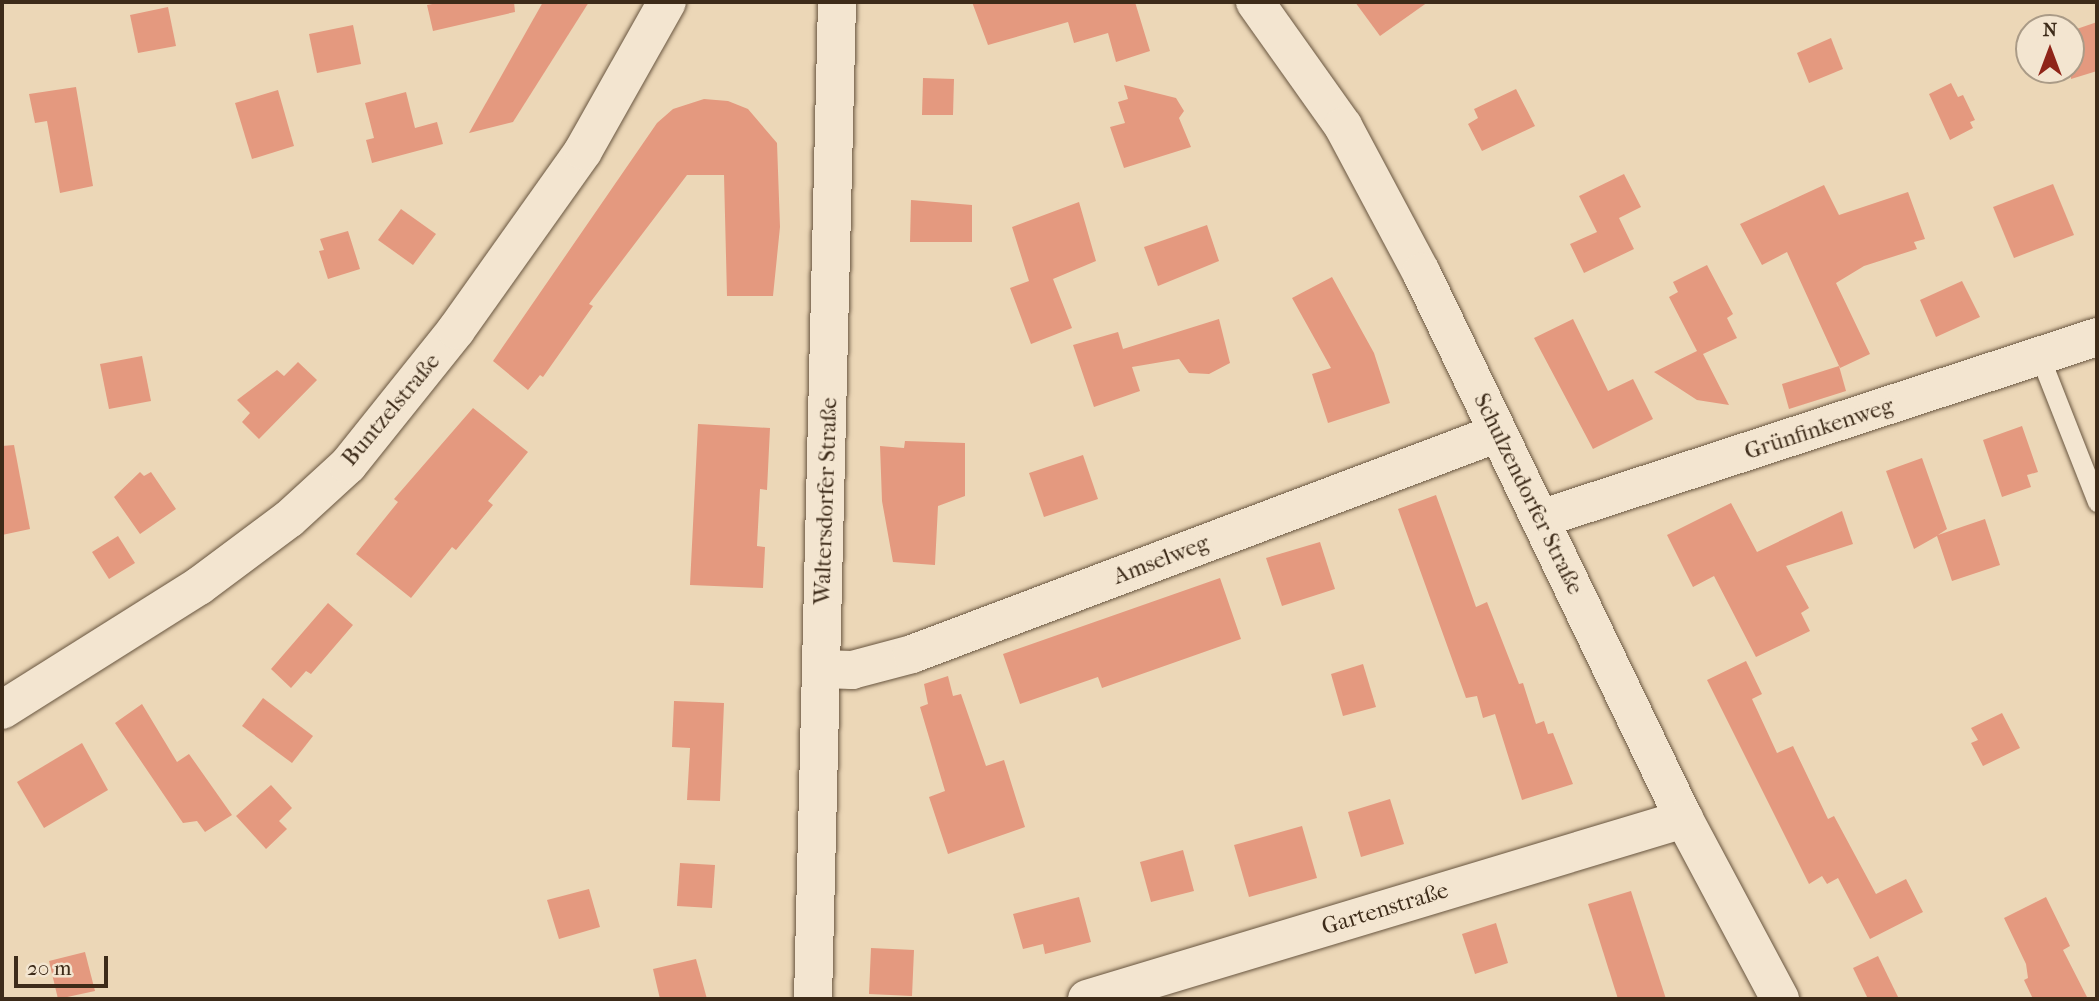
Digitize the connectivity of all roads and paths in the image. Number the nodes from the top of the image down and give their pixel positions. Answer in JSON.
{"nodes":[{"id":1,"x":667,"y":2,"type":"edge"},
{"id":2,"x":837,"y":2,"type":"edge"},
{"id":3,"x":1255,"y":2,"type":"edge"},
{"id":4,"x":2097,"y":337,"type":"edge"},
{"id":5,"x":2040,"y":357,"type":"junction"},
{"id":6,"x":1498,"y":433,"type":"junction"},
{"id":7,"x":2097,"y":502,"type":"edge"},
{"id":8,"x":1540,"y":519,"type":"junction"},
{"id":9,"x":821,"y":669,"type":"junction"},
{"id":10,"x":2,"y":710,"type":"edge"},
{"id":11,"x":1684,"y":819,"type":"junction"},
{"id":12,"x":813,"y":999,"type":"edge"},
{"id":13,"x":1087,"y":999,"type":"edge"},
{"id":14,"x":1780,"y":999,"type":"edge"}],
"edges":[{"from":1,"to":10,"type":"street","name":"Buntzelstraße"},
{"from":2,"to":9,"type":"street","name":"Waltersdorfer Straße"},
{"from":3,"to":6,"type":"street","name":"Schulzendorfer Straße"},
{"from":4,"to":5,"type":"street","name":"Grünfinkenweg"},
{"from":5,"to":7,"type":"lane"},
{"from":5,"to":8,"type":"street","name":"Grünfinkenweg"},
{"from":6,"to":8,"type":"street","name":"Schulzendorfer Straße"},
{"from":6,"to":9,"type":"street","name":"Amselweg"},
{"from":8,"to":11,"type":"street","name":"Schulzendorfer Straße"},
{"from":9,"to":12,"type":"street","name":"Waltersdorfer Straße"},
{"from":11,"to":13,"type":"street","name":"Gartenstraße"},
{"from":11,"to":14,"type":"street","name":"Schulzendorfer Straße"}]}
